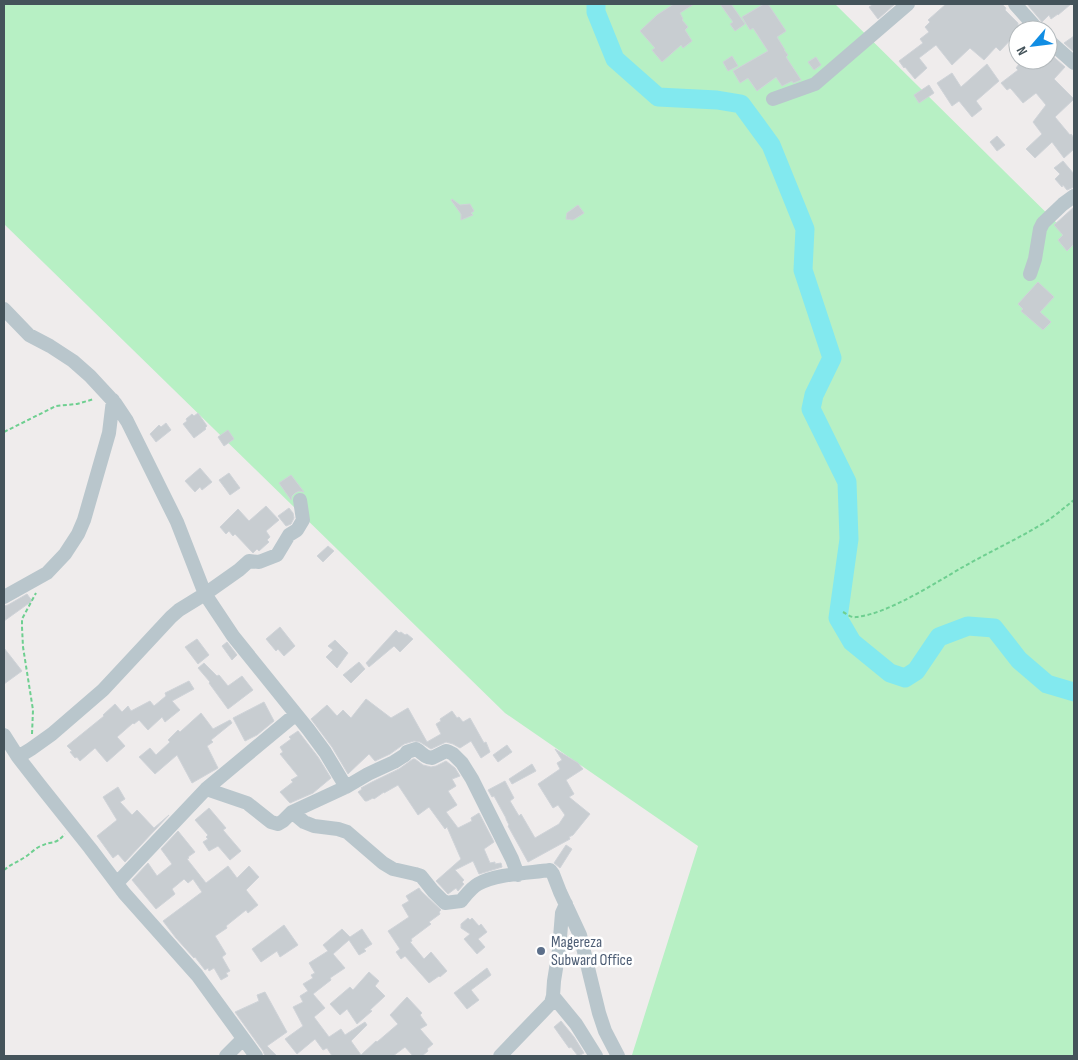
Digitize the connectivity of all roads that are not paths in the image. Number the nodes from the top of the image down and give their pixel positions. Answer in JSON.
{"nodes":[{"id":1,"x":908,"y":4,"type":"edge"},
{"id":2,"x":1015,"y":4,"type":"edge"},
{"id":3,"x":1029,"y":20,"type":"edge"},
{"id":4,"x":1058,"y":49,"type":"edge"},
{"id":5,"x":1074,"y":63,"type":"edge"},
{"id":6,"x":773,"y":99,"type":"dead end"},
{"id":7,"x":1074,"y":196,"type":"edge"},
{"id":8,"x":1030,"y":274,"type":"dead end"},
{"id":9,"x":4,"y":309,"type":"edge"},
{"id":10,"x":109,"y":396,"type":"junction"},
{"id":11,"x":300,"y":500,"type":"dead end"},
{"id":12,"x":205,"y":594,"type":"junction"},
{"id":13,"x":4,"y":598,"type":"edge"},
{"id":14,"x":296,"y":714,"type":"junction"},
{"id":15,"x":4,"y":735,"type":"edge"},
{"id":16,"x":18,"y":757,"type":"junction"},
{"id":17,"x":346,"y":787,"type":"junction"},
{"id":18,"x":206,"y":789,"type":"junction"},
{"id":19,"x":292,"y":812,"type":"junction"},
{"id":20,"x":518,"y":875,"type":"junction"},
{"id":21,"x":117,"y":883,"type":"junction"},
{"id":22,"x":566,"y":904,"type":"junction"},
{"id":23,"x":553,"y":996,"type":"junction"},
{"id":24,"x":243,"y":1040,"type":"junction"},
{"id":25,"x":226,"y":1056,"type":"edge"},
{"id":26,"x":256,"y":1056,"type":"edge"},
{"id":27,"x":500,"y":1056,"type":"edge"},
{"id":28,"x":596,"y":1056,"type":"edge"},
{"id":29,"x":618,"y":1056,"type":"edge"}],
"edges":[{"from":1,"to":6,"type":"street"},
{"from":2,"to":3,"type":"street"},
{"from":4,"to":5,"type":"street"},
{"from":7,"to":8,"type":"street"},
{"from":9,"to":10,"type":"street"},
{"from":10,"to":12,"type":"street"},
{"from":10,"to":13,"type":"street"},
{"from":11,"to":12,"type":"street"},
{"from":12,"to":14,"type":"street"},
{"from":12,"to":16,"type":"street"},
{"from":14,"to":17,"type":"street"},
{"from":14,"to":18,"type":"street"},
{"from":15,"to":16,"type":"street"},
{"from":16,"to":21,"type":"street"},
{"from":17,"to":19,"type":"street"},
{"from":17,"to":20,"type":"street"},
{"from":18,"to":19,"type":"street"},
{"from":18,"to":21,"type":"street"},
{"from":19,"to":20,"type":"street"},
{"from":20,"to":22,"type":"street"},
{"from":21,"to":24,"type":"street"},
{"from":22,"to":23,"type":"street"},
{"from":22,"to":29,"type":"street"},
{"from":23,"to":27,"type":"street"},
{"from":23,"to":28,"type":"street"},
{"from":24,"to":25,"type":"street"},
{"from":24,"to":26,"type":"street"}]}
